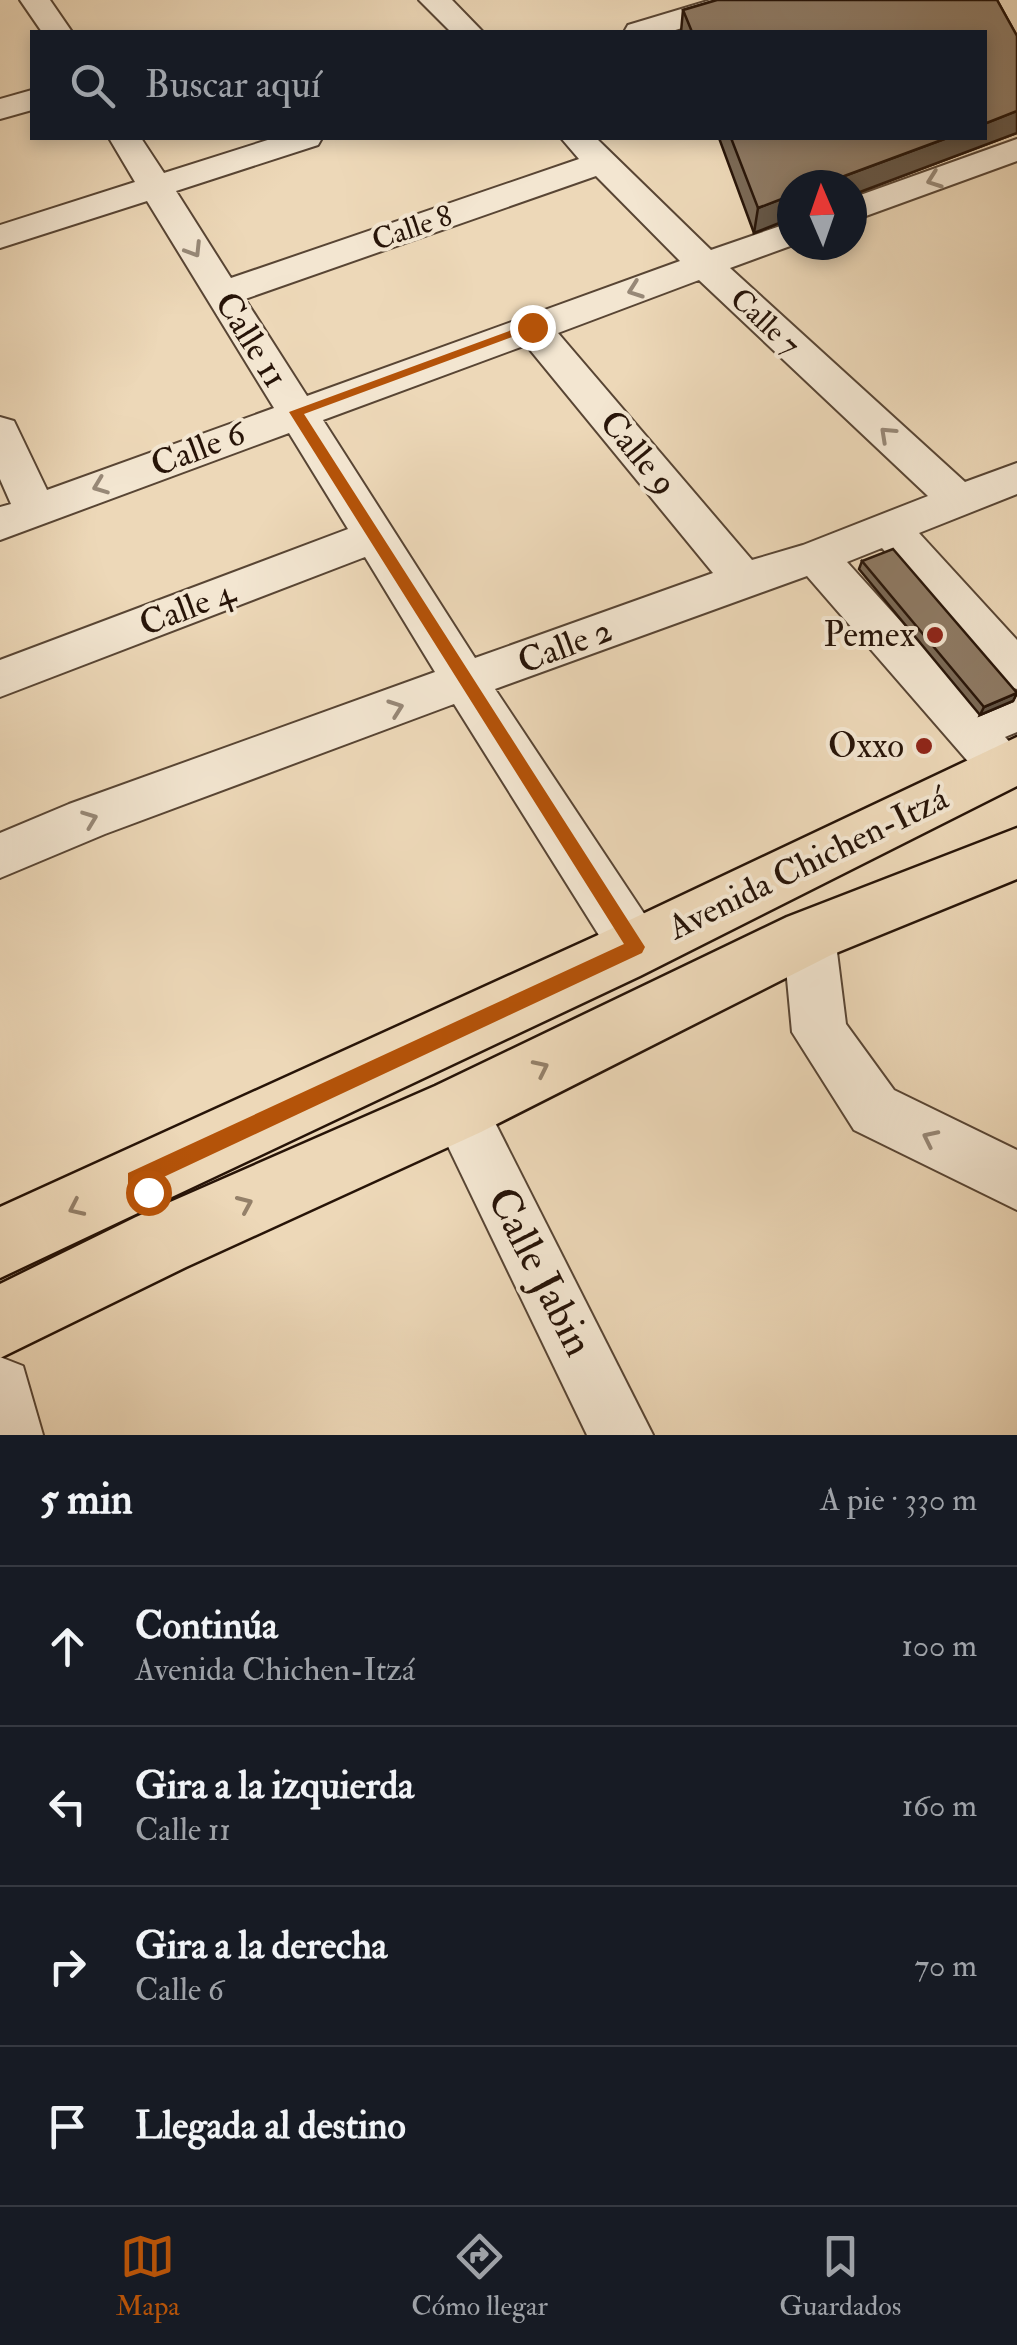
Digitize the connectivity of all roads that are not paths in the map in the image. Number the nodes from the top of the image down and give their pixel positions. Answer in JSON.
{"nodes":[{"id":1,"x":19,"y":0,"type":"edge"},
{"id":2,"x":35,"y":0,"type":"edge"},
{"id":3,"x":434,"y":0,"type":"edge"},
{"id":4,"x":637,"y":0,"type":"edge"},
{"id":5,"x":742,"y":0,"type":"edge"},
{"id":6,"x":0,"y":5,"type":"edge"},
{"id":7,"x":652,"y":28,"type":"edge"},
{"id":8,"x":56,"y":30,"type":"edge"},
{"id":9,"x":466,"y":30,"type":"edge"},
{"id":10,"x":30,"y":101,"type":"edge"},
{"id":11,"x":0,"y":109,"type":"edge"},
{"id":12,"x":125,"y":140,"type":"edge"},
{"id":13,"x":300,"y":140,"type":"edge"},
{"id":14,"x":1017,"y":149,"type":"edge"},
{"id":15,"x":590,"y":150,"type":"edge"},
{"id":16,"x":154,"y":186,"type":"junction"},
{"id":17,"x":867,"y":204,"type":"edge"},
{"id":18,"x":0,"y":237,"type":"edge"},
{"id":19,"x":777,"y":238,"type":"edge"},
{"id":20,"x":704,"y":265,"type":"junction"},
{"id":21,"x":222,"y":294,"type":"junction"},
{"id":22,"x":532,"y":327,"type":"junction"},
{"id":23,"x":296,"y":412,"type":"junction"},
{"id":24,"x":0,"y":431,"type":"edge"},
{"id":25,"x":1017,"y":478,"type":"edge"},
{"id":26,"x":958,"y":500,"type":"junction"},
{"id":27,"x":18,"y":517,"type":"edge"},
{"id":28,"x":896,"y":535,"type":"junction"},
{"id":29,"x":375,"y":536,"type":"junction"},
{"id":30,"x":824,"y":565,"type":"junction"},
{"id":31,"x":743,"y":579,"type":"junction"},
{"id":32,"x":1017,"y":671,"type":"edge"},
{"id":33,"x":0,"y":679,"type":"edge"},
{"id":34,"x":466,"y":684,"type":"junction"},
{"id":35,"x":1002,"y":742,"type":"edge"},
{"id":36,"x":1017,"y":854,"type":"edge"},
{"id":37,"x":0,"y":856,"type":"edge"},
{"id":38,"x":1017,"y":891,"type":"edge"},
{"id":39,"x":907,"y":898,"type":"junction"},
{"id":40,"x":809,"y":936,"type":"junction"},
{"id":41,"x":636,"y":947,"type":"junction"},
{"id":42,"x":458,"y":1109,"type":"junction"},
{"id":43,"x":135,"y":1180,"type":"junction"},
{"id":44,"x":1017,"y":1181,"type":"edge"},
{"id":45,"x":161,"y":1242,"type":"junction"},
{"id":46,"x":0,"y":1243,"type":"edge"},
{"id":47,"x":0,"y":1322,"type":"edge"},
{"id":48,"x":0,"y":1389,"type":"edge"},
{"id":49,"x":605,"y":1429,"type":"edge"},
{"id":50,"x":11,"y":1435,"type":"edge"}],
"edges":[{"from":1,"to":6,"type":"street"},
{"from":2,"to":8,"type":"street"},
{"from":3,"to":9,"type":"street"},
{"from":4,"to":7,"type":"street"},
{"from":5,"to":7,"type":"street"},
{"from":10,"to":11,"type":"street"},
{"from":12,"to":16,"type":"street","name":"Calle 11"},
{"from":13,"to":16,"type":"street"},
{"from":14,"to":17,"type":"street","one_way":true},
{"from":15,"to":20,"type":"street","name":"Calle 7"},
{"from":15,"to":21,"type":"street","name":"Calle 8"},
{"from":16,"to":18,"type":"street"},
{"from":16,"to":21,"type":"street","name":"Calle 11","one_way":true},
{"from":19,"to":20,"type":"street","name":"Calle 6"},
{"from":20,"to":22,"type":"street","name":"Calle 6","one_way":true},
{"from":26,"to":20,"type":"street","name":"Calle 7","one_way":true},
{"from":21,"to":23,"type":"street","name":"Calle 11"},
{"from":22,"to":23,"type":"street","name":"Calle 6"},
{"from":22,"to":31,"type":"street","name":"Calle 9"},
{"from":23,"to":27,"type":"street","name":"Calle 6","one_way":true},
{"from":23,"to":29,"type":"street","name":"Calle 11"},
{"from":24,"to":27,"type":"street"},
{"from":25,"to":26,"type":"street","name":"Calle 2"},
{"from":26,"to":28,"type":"street","name":"Calle 2"},
{"from":28,"to":30,"type":"street","name":"Calle 2"},
{"from":28,"to":32,"type":"street"},
{"from":29,"to":33,"type":"street","name":"Calle 4"},
{"from":29,"to":34,"type":"street","name":"Calle 11"},
{"from":30,"to":31,"type":"street","name":"Calle 2"},
{"from":30,"to":35,"type":"street"},
{"from":31,"to":34,"type":"street","name":"Calle 2"},
{"from":37,"to":34,"type":"street","name":"Calle 2","one_way":true},
{"from":34,"to":41,"type":"street","name":"Calle 11"},
{"from":35,"to":41,"type":"main road","name":"Avenida Chichen-Itzá"},
{"from":36,"to":39,"type":"main road","name":"Avenida Chichen-Itzá"},
{"from":38,"to":39,"type":"main road"},
{"from":39,"to":40,"type":"main road","name":"Avenida Chichen-Itzá"},
{"from":42,"to":40,"type":"main road","name":"Avenida Chichen-Itzá","one_way":true},
{"from":44,"to":40,"type":"street","one_way":true},
{"from":41,"to":43,"type":"main road","name":"Avenida Chichen-Itzá"},
{"from":45,"to":42,"type":"main road","name":"Avenida Chichen-Itzá","one_way":true},
{"from":42,"to":49,"type":"street","name":"Calle Jabin"},
{"from":43,"to":45,"type":"main road"},
{"from":43,"to":46,"type":"main road","name":"Avenida Chichen-Itzá","one_way":true},
{"from":45,"to":47,"type":"main road","name":"Avenida Chichen-Itzá"},
{"from":48,"to":50,"type":"street"}]}
